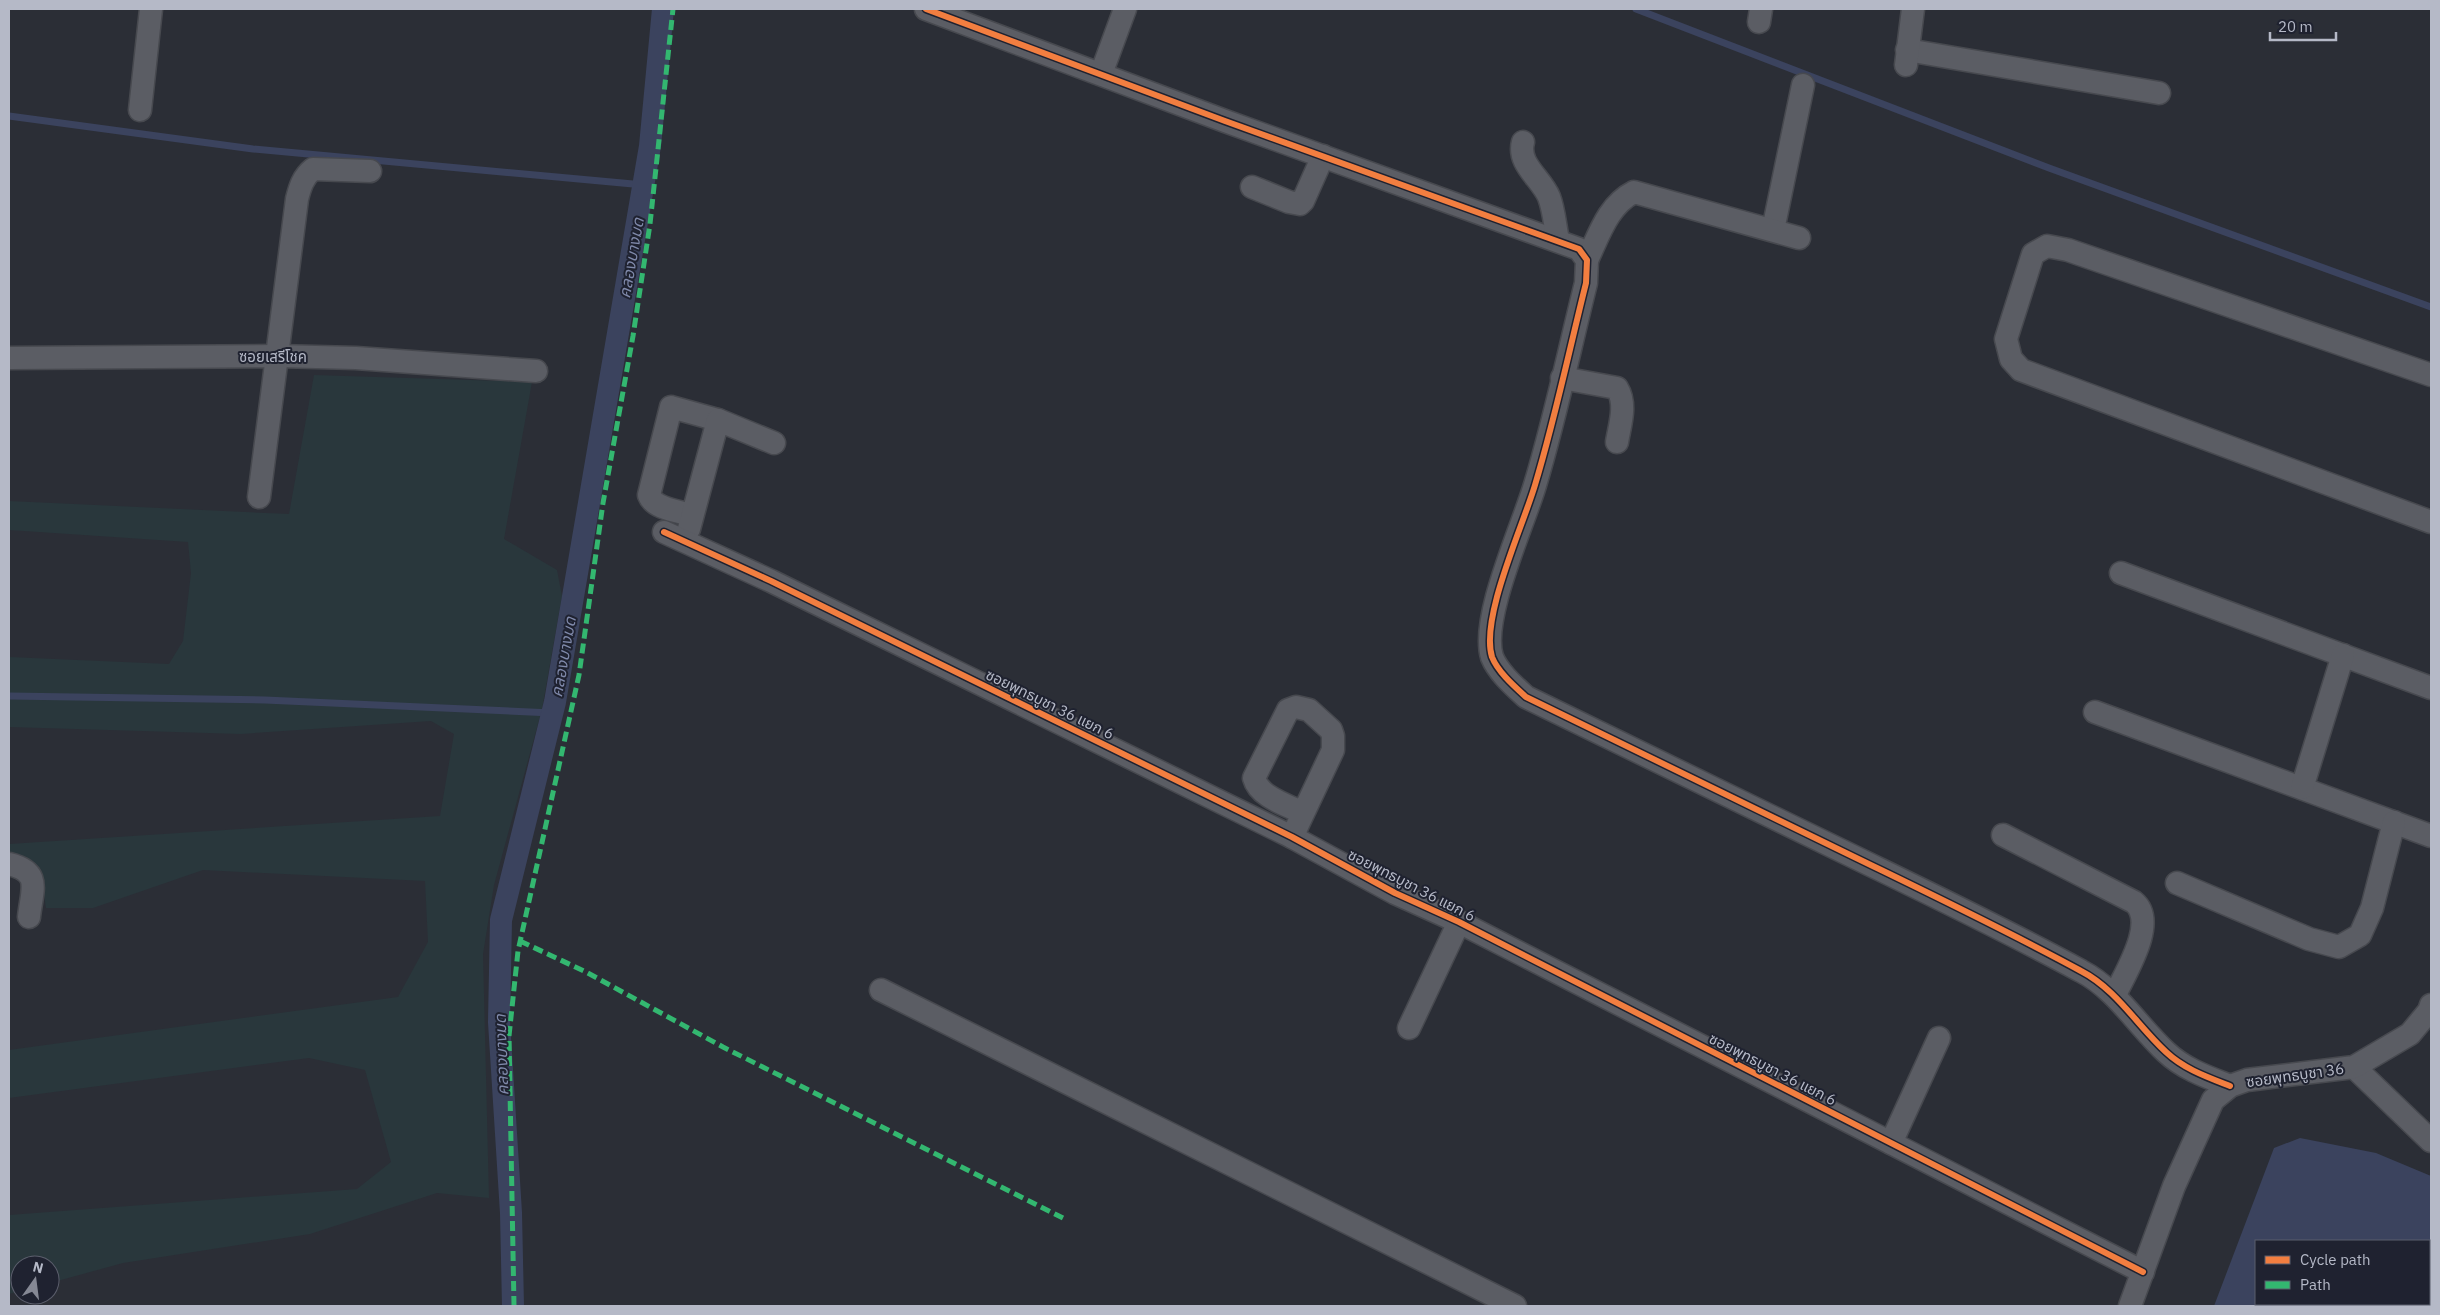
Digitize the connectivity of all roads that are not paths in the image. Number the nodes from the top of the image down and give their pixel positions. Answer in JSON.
{"nodes":[{"id":1,"x":151,"y":9,"type":"edge"},
{"id":2,"x":926,"y":9,"type":"edge"},
{"id":3,"x":1125,"y":9,"type":"edge"},
{"id":4,"x":1913,"y":9,"type":"edge"},
{"id":5,"x":1101,"y":74,"type":"junction"},
{"id":6,"x":1803,"y":85,"type":"dead end"},
{"id":7,"x":2159,"y":93,"type":"dead end"},
{"id":8,"x":140,"y":110,"type":"dead end"},
{"id":9,"x":1523,"y":142,"type":"dead end"},
{"id":10,"x":1323,"y":156,"type":"junction"},
{"id":11,"x":370,"y":171,"type":"dead end"},
{"id":12,"x":1252,"y":187,"type":"dead end"},
{"id":13,"x":1773,"y":230,"type":"junction"},
{"id":14,"x":1799,"y":238,"type":"dead end"},
{"id":15,"x":1558,"y":240,"type":"junction"},
{"id":16,"x":1587,"y":260,"type":"junction"},
{"id":17,"x":277,"y":356,"type":"junction"},
{"id":18,"x":9,"y":358,"type":"edge"},
{"id":19,"x":536,"y":371,"type":"dead end"},
{"id":20,"x":2431,"y":375,"type":"edge"},
{"id":21,"x":1562,"y":378,"type":"junction"},
{"id":22,"x":718,"y":420,"type":"junction"},
{"id":23,"x":1617,"y":442,"type":"dead end"},
{"id":24,"x":774,"y":443,"type":"dead end"},
{"id":25,"x":259,"y":497,"type":"dead end"},
{"id":26,"x":692,"y":515,"type":"junction"},
{"id":27,"x":2431,"y":522,"type":"edge"},
{"id":28,"x":664,"y":532,"type":"dead end"},
{"id":29,"x":686,"y":543,"type":"junction"},
{"id":30,"x":2121,"y":573,"type":"dead end"},
{"id":31,"x":2343,"y":655,"type":"junction"},
{"id":32,"x":2431,"y":688,"type":"edge"},
{"id":33,"x":2095,"y":712,"type":"dead end"},
{"id":34,"x":2302,"y":788,"type":"junction"},
{"id":35,"x":1303,"y":813,"type":"dead end"},
{"id":36,"x":2394,"y":822,"type":"junction"},
{"id":37,"x":2003,"y":835,"type":"dead end"},
{"id":38,"x":2431,"y":836,"type":"edge"},
{"id":39,"x":1292,"y":837,"type":"junction"},
{"id":40,"x":9,"y":864,"type":"edge"},
{"id":41,"x":2177,"y":883,"type":"dead end"},
{"id":42,"x":29,"y":917,"type":"dead end"},
{"id":43,"x":1459,"y":922,"type":"junction"},
{"id":44,"x":881,"y":990,"type":"dead end"},
{"id":45,"x":2115,"y":996,"type":"junction"},
{"id":46,"x":2431,"y":1006,"type":"edge"},
{"id":47,"x":1409,"y":1028,"type":"dead end"},
{"id":48,"x":1940,"y":1038,"type":"dead end"},
{"id":49,"x":2354,"y":1067,"type":"junction"},
{"id":50,"x":2230,"y":1086,"type":"junction"},
{"id":51,"x":2431,"y":1141,"type":"edge"},
{"id":52,"x":1891,"y":1143,"type":"junction"},
{"id":53,"x":2143,"y":1272,"type":"junction"},
{"id":54,"x":1515,"y":1306,"type":"edge"},
{"id":55,"x":2130,"y":1306,"type":"edge"}],
"edges":[{"from":1,"to":8,"type":"street"},
{"from":2,"to":5,"type":"street"},
{"from":3,"to":5,"type":"street"},
{"from":4,"to":7,"type":"street"},
{"from":5,"to":10,"type":"street"},
{"from":6,"to":13,"type":"street"},
{"from":9,"to":15,"type":"street"},
{"from":10,"to":12,"type":"street"},
{"from":10,"to":15,"type":"street"},
{"from":11,"to":17,"type":"street"},
{"from":13,"to":14,"type":"street"},
{"from":13,"to":16,"type":"street"},
{"from":15,"to":16,"type":"street"},
{"from":16,"to":21,"type":"street"},
{"from":17,"to":18,"type":"street","name":"ซอยเสรีโชค"},
{"from":17,"to":19,"type":"street","name":"ซอยเสรีโชค"},
{"from":17,"to":25,"type":"street"},
{"from":20,"to":27,"type":"street"},
{"from":21,"to":23,"type":"street"},
{"from":21,"to":45,"type":"street"},
{"from":22,"to":24,"type":"street"},
{"from":22,"to":26,"type":"street"},
{"from":22,"to":26,"type":"street"},
{"from":26,"to":29,"type":"street"},
{"from":28,"to":29,"type":"street","name":"ซอยพุทธบูชา 36 แยก 6"},
{"from":29,"to":39,"type":"street","name":"ซอยพุทธบูชา 36 แยก 6"},
{"from":30,"to":31,"type":"street"},
{"from":31,"to":32,"type":"street"},
{"from":31,"to":34,"type":"street"},
{"from":33,"to":34,"type":"street"},
{"from":34,"to":36,"type":"street"},
{"from":35,"to":39,"type":"street"},
{"from":36,"to":38,"type":"street"},
{"from":36,"to":41,"type":"street"},
{"from":37,"to":45,"type":"street"},
{"from":39,"to":43,"type":"street","name":"ซอยพุทธบูชา 36 แยก 6"},
{"from":40,"to":42,"type":"street"},
{"from":43,"to":47,"type":"street"},
{"from":43,"to":52,"type":"street","name":"ซอยพุทธบูชา 36 แยก 6"},
{"from":44,"to":54,"type":"street"},
{"from":45,"to":50,"type":"street"},
{"from":46,"to":49,"type":"street","name":"ซอยพุทธบูชา 36"},
{"from":48,"to":52,"type":"street"},
{"from":49,"to":50,"type":"street","name":"ซอยพุทธบูชา 36"},
{"from":49,"to":51,"type":"street"},
{"from":50,"to":53,"type":"street","name":"ซอยพุทธบูชา 36"},
{"from":52,"to":53,"type":"street","name":"ซอยพุทธบูชา 36 แยก 6"},
{"from":53,"to":55,"type":"street","name":"ซอยพุทธบูชา 36"}]}
